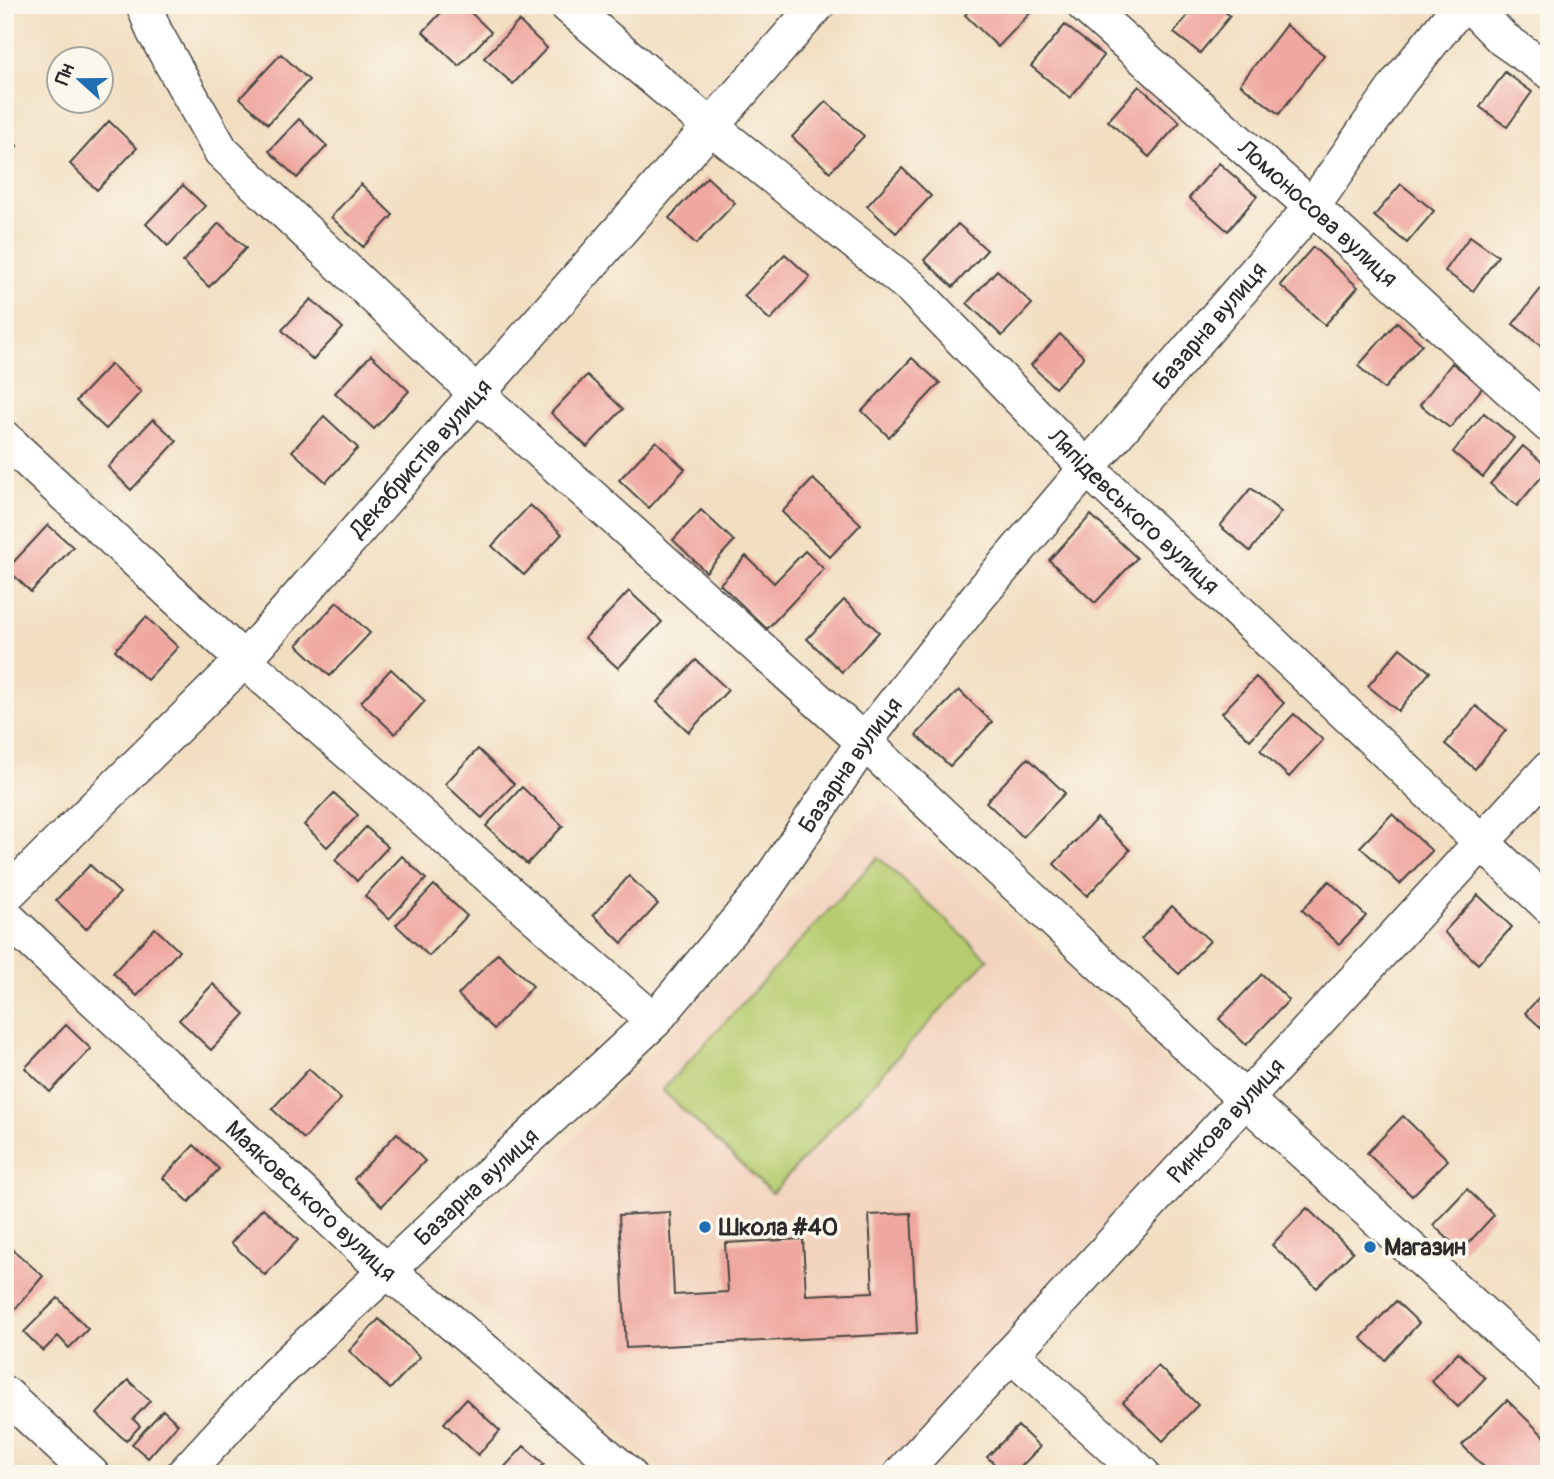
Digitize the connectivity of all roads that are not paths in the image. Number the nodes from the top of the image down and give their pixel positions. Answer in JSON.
{"nodes":[{"id":1,"x":144,"y":5,"type":"edge"},
{"id":2,"x":567,"y":5,"type":"edge"},
{"id":3,"x":817,"y":5,"type":"edge"},
{"id":4,"x":1084,"y":5,"type":"edge"},
{"id":5,"x":1461,"y":5,"type":"edge"},
{"id":6,"x":1470,"y":5,"type":"edge"},
{"id":7,"x":1549,"y":71,"type":"edge"},
{"id":8,"x":710,"y":126,"type":"junction"},
{"id":9,"x":1312,"y":207,"type":"junction"},
{"id":10,"x":477,"y":394,"type":"junction"},
{"id":11,"x":1549,"y":425,"type":"edge"},
{"id":12,"x":5,"y":439,"type":"edge"},
{"id":13,"x":1087,"y":468,"type":"junction"},
{"id":14,"x":244,"y":660,"type":"junction"},
{"id":15,"x":864,"y":742,"type":"junction"},
{"id":16,"x":1549,"y":769,"type":"edge"},
{"id":17,"x":1481,"y":843,"type":"junction"},
{"id":18,"x":5,"y":896,"type":"edge"},
{"id":19,"x":1549,"y":906,"type":"edge"},
{"id":20,"x":5,"y":916,"type":"edge"},
{"id":21,"x":654,"y":1021,"type":"junction"},
{"id":22,"x":1245,"y":1099,"type":"junction"},
{"id":23,"x":386,"y":1271,"type":"junction"},
{"id":24,"x":1011,"y":1354,"type":"junction"},
{"id":25,"x":1549,"y":1374,"type":"edge"},
{"id":26,"x":5,"y":1394,"type":"edge"},
{"id":27,"x":91,"y":1474,"type":"edge"},
{"id":28,"x":184,"y":1474,"type":"edge"},
{"id":29,"x":628,"y":1474,"type":"edge"},
{"id":30,"x":901,"y":1474,"type":"edge"},
{"id":31,"x":1142,"y":1474,"type":"edge"}],
"edges":[{"from":1,"to":10,"type":"street"},
{"from":2,"to":8,"type":"street","name":"Ляпідевського вулиця"},
{"from":3,"to":8,"type":"street","name":"Декабристів вулиця"},
{"from":4,"to":9,"type":"street","name":"Ломоносова вулиця"},
{"from":5,"to":9,"type":"street","name":"Базарна вулиця"},
{"from":6,"to":7,"type":"street"},
{"from":8,"to":10,"type":"street","name":"Декабристів вулиця"},
{"from":8,"to":13,"type":"street","name":"Ляпідевського вулиця"},
{"from":9,"to":11,"type":"street","name":"Ломоносова вулиця"},
{"from":9,"to":13,"type":"street","name":"Базарна вулиця"},
{"from":10,"to":14,"type":"street","name":"Декабристів вулиця"},
{"from":10,"to":15,"type":"street"},
{"from":12,"to":14,"type":"street"},
{"from":13,"to":15,"type":"street","name":"Базарна вулиця"},
{"from":13,"to":17,"type":"street","name":"Ляпідевського вулиця"},
{"from":14,"to":18,"type":"street","name":"Декабристів вулиця"},
{"from":14,"to":21,"type":"street"},
{"from":15,"to":21,"type":"street","name":"Базарна вулиця"},
{"from":15,"to":22,"type":"street"},
{"from":16,"to":17,"type":"street","name":"Ринкова вулиця"},
{"from":17,"to":19,"type":"street","name":"Ляпідевського вулиця"},
{"from":17,"to":22,"type":"street","name":"Ринкова вулиця"},
{"from":20,"to":23,"type":"street","name":"Маяковського вулиця"},
{"from":21,"to":23,"type":"street","name":"Базарна вулиця"},
{"from":22,"to":24,"type":"street","name":"Ринкова вулиця"},
{"from":22,"to":25,"type":"street"},
{"from":23,"to":28,"type":"street","name":"Базарна вулиця"},
{"from":23,"to":29,"type":"street","name":"Маяковського вулиця"},
{"from":24,"to":30,"type":"street","name":"Ринкова вулиця"},
{"from":24,"to":31,"type":"street"},
{"from":26,"to":27,"type":"street"}]}
